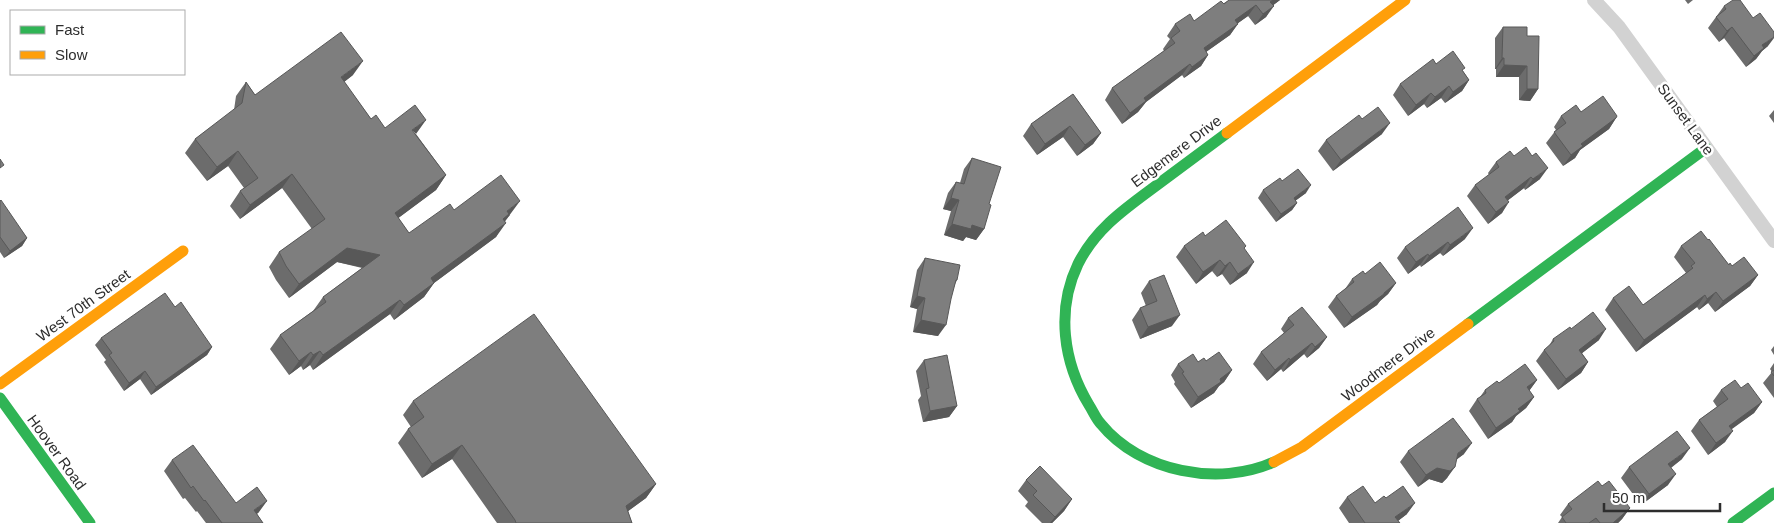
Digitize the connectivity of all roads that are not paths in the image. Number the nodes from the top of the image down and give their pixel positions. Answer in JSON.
{"nodes":[{"id":1,"x":1405,"y":0,"type":"edge"},
{"id":2,"x":1594,"y":0,"type":"edge"},
{"id":3,"x":1706,"y":148,"type":"junction"},
{"id":4,"x":1774,"y":241,"type":"edge"},
{"id":5,"x":183,"y":251,"type":"dead end"},
{"id":6,"x":0,"y":384,"type":"edge"},
{"id":7,"x":1077,"y":385,"type":"joint"},
{"id":8,"x":0,"y":398,"type":"edge"},
{"id":9,"x":1774,"y":493,"type":"edge"},
{"id":10,"x":90,"y":523,"type":"edge"},
{"id":11,"x":1732,"y":523,"type":"edge"}],
"edges":[{"from":1,"to":7,"type":"street","name":"Edgemere Drive"},
{"from":2,"to":3,"type":"street","name":"Sunset Lane"},
{"from":3,"to":4,"type":"street","name":"Sunset Lane"},
{"from":3,"to":7,"type":"street","name":"Woodmere Drive"},
{"from":5,"to":6,"type":"street","name":"West 70th Street"},
{"from":8,"to":10,"type":"street","name":"Hoover Road"},
{"from":9,"to":11,"type":"street"}]}
